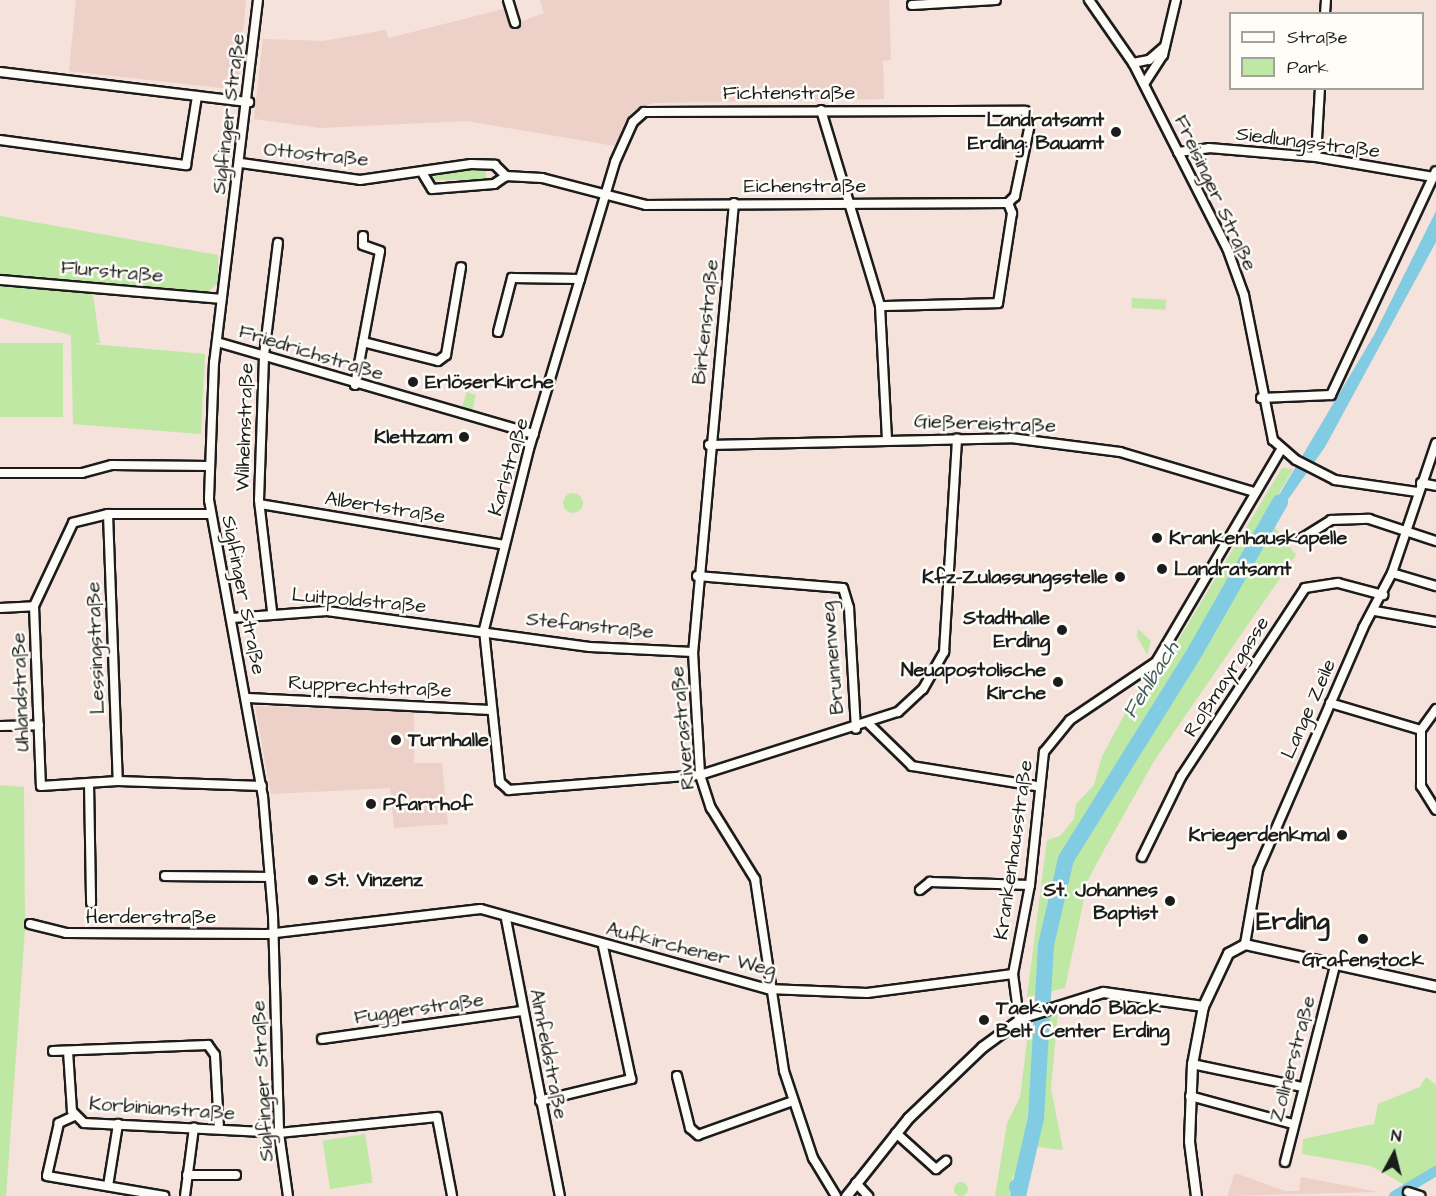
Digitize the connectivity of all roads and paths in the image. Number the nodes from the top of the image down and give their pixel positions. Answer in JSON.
{"nodes":[{"id":1,"x":258,"y":0,"type":"edge"},
{"id":2,"x":508,"y":0,"type":"edge"},
{"id":3,"x":996,"y":0,"type":"edge"},
{"id":4,"x":1089,"y":0,"type":"edge"},
{"id":5,"x":1176,"y":0,"type":"edge"},
{"id":6,"x":912,"y":5,"type":"dead end"},
{"id":7,"x":515,"y":23,"type":"dead end"},
{"id":8,"x":1167,"y":43,"type":"junction"},
{"id":9,"x":1133,"y":63,"type":"junction"},
{"id":10,"x":0,"y":72,"type":"edge"},
{"id":11,"x":1144,"y":84,"type":"junction"},
{"id":12,"x":1320,"y":90,"type":"edge"},
{"id":13,"x":197,"y":96,"type":"junction"},
{"id":14,"x":249,"y":102,"type":"junction"},
{"id":15,"x":821,"y":110,"type":"junction"},
{"id":16,"x":0,"y":140,"type":"edge"},
{"id":17,"x":1178,"y":152,"type":"junction"},
{"id":18,"x":1316,"y":157,"type":"junction"},
{"id":19,"x":241,"y":163,"type":"junction"},
{"id":20,"x":423,"y":174,"type":"junction"},
{"id":21,"x":1435,"y":174,"type":"edge"},
{"id":22,"x":506,"y":176,"type":"junction"},
{"id":23,"x":604,"y":196,"type":"junction"},
{"id":24,"x":847,"y":202,"type":"junction"},
{"id":25,"x":734,"y":203,"type":"junction"},
{"id":26,"x":1008,"y":203,"type":"junction"},
{"id":27,"x":363,"y":236,"type":"dead end"},
{"id":28,"x":278,"y":243,"type":"dead end"},
{"id":29,"x":461,"y":267,"type":"dead end"},
{"id":30,"x":580,"y":279,"type":"junction"},
{"id":31,"x":0,"y":280,"type":"edge"},
{"id":32,"x":221,"y":299,"type":"junction"},
{"id":33,"x":880,"y":306,"type":"junction"},
{"id":34,"x":498,"y":332,"type":"dead end"},
{"id":35,"x":217,"y":342,"type":"junction"},
{"id":36,"x":363,"y":342,"type":"junction"},
{"id":37,"x":264,"y":355,"type":"junction"},
{"id":38,"x":355,"y":385,"type":"junction"},
{"id":39,"x":1261,"y":398,"type":"junction"},
{"id":40,"x":534,"y":434,"type":"junction"},
{"id":41,"x":887,"y":438,"type":"junction"},
{"id":42,"x":957,"y":438,"type":"junction"},
{"id":43,"x":1436,"y":443,"type":"edge"},
{"id":44,"x":709,"y":445,"type":"junction"},
{"id":45,"x":1281,"y":450,"type":"junction"},
{"id":46,"x":209,"y":466,"type":"junction"},
{"id":47,"x":0,"y":473,"type":"edge"},
{"id":48,"x":1421,"y":483,"type":"junction"},
{"id":49,"x":1436,"y":486,"type":"edge"},
{"id":50,"x":1254,"y":492,"type":"junction"},
{"id":51,"x":1417,"y":492,"type":"junction"},
{"id":52,"x":260,"y":504,"type":"junction"},
{"id":53,"x":108,"y":514,"type":"junction"},
{"id":54,"x":210,"y":514,"type":"junction"},
{"id":55,"x":1408,"y":528,"type":"junction"},
{"id":56,"x":1301,"y":539,"type":"dead end"},
{"id":57,"x":1436,"y":541,"type":"edge"},
{"id":58,"x":504,"y":545,"type":"junction"},
{"id":59,"x":1392,"y":573,"type":"junction"},
{"id":60,"x":697,"y":576,"type":"junction"},
{"id":61,"x":1436,"y":586,"type":"edge"},
{"id":62,"x":1383,"y":595,"type":"junction"},
{"id":63,"x":34,"y":606,"type":"junction"},
{"id":64,"x":0,"y":608,"type":"edge"},
{"id":65,"x":272,"y":611,"type":"junction"},
{"id":66,"x":1375,"y":611,"type":"junction"},
{"id":67,"x":232,"y":618,"type":"junction"},
{"id":68,"x":1436,"y":621,"type":"edge"},
{"id":69,"x":484,"y":630,"type":"junction"},
{"id":70,"x":693,"y":652,"type":"junction"},
{"id":71,"x":247,"y":698,"type":"junction"},
{"id":72,"x":1330,"y":703,"type":"junction"},
{"id":73,"x":1436,"y":709,"type":"edge"},
{"id":74,"x":492,"y":710,"type":"junction"},
{"id":75,"x":870,"y":724,"type":"junction"},
{"id":76,"x":39,"y":725,"type":"junction"},
{"id":77,"x":0,"y":726,"type":"edge"},
{"id":78,"x":856,"y":729,"type":"junction"},
{"id":79,"x":1421,"y":730,"type":"junction"},
{"id":80,"x":700,"y":775,"type":"junction"},
{"id":81,"x":118,"y":781,"type":"junction"},
{"id":82,"x":88,"y":783,"type":"junction"},
{"id":83,"x":262,"y":786,"type":"junction"},
{"id":84,"x":1036,"y":786,"type":"junction"},
{"id":85,"x":1436,"y":810,"type":"edge"},
{"id":86,"x":1142,"y":857,"type":"dead end"},
{"id":87,"x":165,"y":876,"type":"dead end"},
{"id":88,"x":270,"y":877,"type":"junction"},
{"id":89,"x":1030,"y":885,"type":"junction"},
{"id":90,"x":920,"y":890,"type":"dead end"},
{"id":91,"x":91,"y":903,"type":"dead end"},
{"id":92,"x":506,"y":919,"type":"junction"},
{"id":93,"x":30,"y":924,"type":"dead end"},
{"id":94,"x":273,"y":932,"type":"junction"},
{"id":95,"x":1245,"y":944,"type":"junction"},
{"id":96,"x":603,"y":946,"type":"junction"},
{"id":97,"x":1331,"y":968,"type":"junction"},
{"id":98,"x":1013,"y":974,"type":"junction"},
{"id":99,"x":1436,"y":986,"type":"edge"},
{"id":100,"x":768,"y":989,"type":"junction"},
{"id":101,"x":1203,"y":1006,"type":"junction"},
{"id":102,"x":521,"y":1011,"type":"junction"},
{"id":103,"x":1020,"y":1019,"type":"junction"},
{"id":104,"x":322,"y":1039,"type":"dead end"},
{"id":105,"x":53,"y":1051,"type":"dead end"},
{"id":106,"x":68,"y":1051,"type":"junction"},
{"id":107,"x":1192,"y":1064,"type":"junction"},
{"id":108,"x":677,"y":1076,"type":"dead end"},
{"id":109,"x":1302,"y":1088,"type":"junction"},
{"id":110,"x":1190,"y":1096,"type":"junction"},
{"id":111,"x":540,"y":1101,"type":"junction"},
{"id":112,"x":793,"y":1101,"type":"junction"},
{"id":113,"x":74,"y":1116,"type":"junction"},
{"id":114,"x":118,"y":1124,"type":"junction"},
{"id":115,"x":1293,"y":1124,"type":"junction"},
{"id":116,"x":194,"y":1128,"type":"junction"},
{"id":117,"x":219,"y":1128,"type":"junction"},
{"id":118,"x":896,"y":1132,"type":"junction"},
{"id":119,"x":279,"y":1133,"type":"junction"},
{"id":120,"x":946,"y":1161,"type":"dead end"},
{"id":121,"x":1285,"y":1162,"type":"dead end"},
{"id":122,"x":188,"y":1175,"type":"junction"},
{"id":123,"x":236,"y":1175,"type":"dead end"},
{"id":124,"x":856,"y":1183,"type":"junction"},
{"id":125,"x":108,"y":1186,"type":"junction"},
{"id":126,"x":1408,"y":1192,"type":"dead end"},
{"id":127,"x":164,"y":1196,"type":"edge"},
{"id":128,"x":185,"y":1196,"type":"edge"},
{"id":129,"x":288,"y":1196,"type":"edge"},
{"id":130,"x":452,"y":1196,"type":"edge"},
{"id":131,"x":560,"y":1196,"type":"edge"},
{"id":132,"x":836,"y":1196,"type":"edge"},
{"id":133,"x":846,"y":1196,"type":"edge"},
{"id":134,"x":868,"y":1196,"type":"edge"},
{"id":135,"x":1196,"y":1196,"type":"edge"},
{"id":136,"x":1420,"y":1196,"type":"edge"}],
"edges":[{"from":1,"to":14,"type":"street","name":"Siglfinger Straße"},
{"from":2,"to":7,"type":"street"},
{"from":3,"to":6,"type":"street"},
{"from":4,"to":9,"type":"street","name":"Freisinger Straße"},
{"from":5,"to":8,"type":"street"},
{"from":8,"to":9,"type":"street"},
{"from":8,"to":11,"type":"street"},
{"from":9,"to":11,"type":"street","name":"Freisinger Straße"},
{"from":10,"to":13,"type":"street"},
{"from":11,"to":17,"type":"street","name":"Freisinger Straße"},
{"from":12,"to":18,"type":"street"},
{"from":13,"to":14,"type":"street"},
{"from":13,"to":16,"type":"street"},
{"from":14,"to":19,"type":"street","name":"Siglfinger Straße"},
{"from":15,"to":23,"type":"street","name":"Fichtenstraße"},
{"from":15,"to":24,"type":"street"},
{"from":15,"to":26,"type":"street","name":"Fichtenstraße"},
{"from":17,"to":18,"type":"street","name":"Siedlungsstraße"},
{"from":17,"to":39,"type":"street","name":"Freisinger Straße"},
{"from":18,"to":21,"type":"street","name":"Siedlungsstraße"},
{"from":19,"to":20,"type":"street","name":"Ottostraße"},
{"from":19,"to":32,"type":"street","name":"Siglfinger Straße"},
{"from":20,"to":22,"type":"street","name":"Ottostraße"},
{"from":20,"to":22,"type":"street","name":"Ottostraße"},
{"from":21,"to":39,"type":"street"},
{"from":22,"to":23,"type":"street","name":"Ottostraße"},
{"from":23,"to":25,"type":"street","name":"Eichenstraße"},
{"from":23,"to":30,"type":"street","name":"Karlstraße"},
{"from":24,"to":25,"type":"street","name":"Eichenstraße"},
{"from":24,"to":26,"type":"street","name":"Eichenstraße"},
{"from":24,"to":33,"type":"street"},
{"from":25,"to":44,"type":"street","name":"Birkenstraße"},
{"from":26,"to":33,"type":"street"},
{"from":27,"to":36,"type":"street"},
{"from":28,"to":37,"type":"street","name":"Wilhelmstraße"},
{"from":29,"to":36,"type":"street"},
{"from":30,"to":34,"type":"street"},
{"from":30,"to":40,"type":"street","name":"Karlstraße"},
{"from":31,"to":32,"type":"street","name":"Flurstraße"},
{"from":32,"to":35,"type":"street","name":"Siglfinger Straße"},
{"from":33,"to":41,"type":"street"},
{"from":35,"to":37,"type":"street","name":"Friedrichstraße"},
{"from":35,"to":46,"type":"street","name":"Siglfinger Straße"},
{"from":36,"to":38,"type":"street"},
{"from":37,"to":38,"type":"street","name":"Friedrichstraße"},
{"from":37,"to":52,"type":"street","name":"Wilhelmstraße"},
{"from":38,"to":40,"type":"street","name":"Friedrichstraße"},
{"from":39,"to":45,"type":"street","name":"Freisinger Straße"},
{"from":40,"to":58,"type":"street","name":"Karlstraße"},
{"from":41,"to":42,"type":"street","name":"Gießereistraße"},
{"from":41,"to":44,"type":"street","name":"Gießereistraße"},
{"from":42,"to":50,"type":"street","name":"Gießereistraße"},
{"from":42,"to":75,"type":"street"},
{"from":43,"to":48,"type":"street","name":"Lange Zeile"},
{"from":44,"to":60,"type":"street","name":"Riverastraße"},
{"from":45,"to":50,"type":"street","name":"Krankenhausstraße"},
{"from":45,"to":51,"type":"street","name":"Freisinger Straße"},
{"from":46,"to":47,"type":"street"},
{"from":46,"to":54,"type":"street","name":"Siglfinger Straße"},
{"from":48,"to":49,"type":"street"},
{"from":48,"to":51,"type":"street","name":"Lange Zeile"},
{"from":50,"to":84,"type":"street","name":"Krankenhausstraße"},
{"from":51,"to":55,"type":"street","name":"Lange Zeile"},
{"from":52,"to":58,"type":"street","name":"Albertstraße"},
{"from":52,"to":65,"type":"street","name":"Wilhelmstraße"},
{"from":53,"to":54,"type":"street","name":"Uhlandstraße"},
{"from":53,"to":63,"type":"street","name":"Uhlandstraße"},
{"from":53,"to":81,"type":"street","name":"Lessingstraße"},
{"from":54,"to":67,"type":"street","name":"Siglfinger Straße"},
{"from":55,"to":56,"type":"street"},
{"from":55,"to":57,"type":"street"},
{"from":55,"to":59,"type":"street","name":"Lange Zeile"},
{"from":58,"to":69,"type":"street","name":"Karlstraße"},
{"from":59,"to":61,"type":"street"},
{"from":59,"to":62,"type":"street","name":"Lange Zeile"},
{"from":60,"to":70,"type":"street","name":"Riverastraße"},
{"from":60,"to":78,"type":"street","name":"Brunnenweg"},
{"from":62,"to":66,"type":"street","name":"Lange Zeile"},
{"from":62,"to":86,"type":"street","name":"Roßmayrgasse"},
{"from":63,"to":64,"type":"street"},
{"from":63,"to":76,"type":"street","name":"Uhlandstraße"},
{"from":65,"to":67,"type":"street","name":"Luitpoldstraße"},
{"from":65,"to":69,"type":"street","name":"Luitpoldstraße"},
{"from":66,"to":68,"type":"street"},
{"from":66,"to":72,"type":"street","name":"Lange Zeile"},
{"from":67,"to":71,"type":"street","name":"Siglfinger Straße"},
{"from":69,"to":70,"type":"street","name":"Stefanstraße"},
{"from":69,"to":74,"type":"street"},
{"from":70,"to":80,"type":"street","name":"Riverastraße"},
{"from":71,"to":74,"type":"street","name":"Rupprechtstraße"},
{"from":71,"to":83,"type":"street","name":"Siglfinger Straße"},
{"from":72,"to":79,"type":"street"},
{"from":72,"to":95,"type":"street","name":"Lange Zeile"},
{"from":73,"to":79,"type":"street"},
{"from":74,"to":80,"type":"street"},
{"from":75,"to":78,"type":"street"},
{"from":75,"to":84,"type":"street"},
{"from":76,"to":77,"type":"street"},
{"from":76,"to":82,"type":"street","name":"Uhlandstraße"},
{"from":78,"to":80,"type":"street"},
{"from":79,"to":85,"type":"street"},
{"from":80,"to":100,"type":"street","name":"Riverastraße"},
{"from":81,"to":82,"type":"street","name":"Uhlandstraße"},
{"from":81,"to":83,"type":"street","name":"Uhlandstraße"},
{"from":82,"to":91,"type":"street"},
{"from":83,"to":88,"type":"street","name":"Siglfinger Straße"},
{"from":84,"to":89,"type":"street","name":"Krankenhausstraße"},
{"from":87,"to":88,"type":"street"},
{"from":88,"to":94,"type":"street","name":"Siglfinger Straße"},
{"from":89,"to":90,"type":"street"},
{"from":89,"to":98,"type":"street","name":"Krankenhausstraße"},
{"from":92,"to":94,"type":"street","name":"Aufkirchener Weg"},
{"from":92,"to":96,"type":"street","name":"Aufkirchener Weg"},
{"from":92,"to":102,"type":"street","name":"Almfeldstraße"},
{"from":93,"to":94,"type":"street","name":"Herderstraße"},
{"from":94,"to":119,"type":"street","name":"Siglfinger Straße"},
{"from":95,"to":97,"type":"street"},
{"from":95,"to":101,"type":"street"},
{"from":96,"to":100,"type":"street","name":"Aufkirchener Weg"},
{"from":96,"to":111,"type":"street"},
{"from":97,"to":99,"type":"street"},
{"from":97,"to":109,"type":"street","name":"Zollnerstraße"},
{"from":98,"to":100,"type":"street","name":"Aufkirchener Weg"},
{"from":98,"to":103,"type":"street","name":"Krankenhausstraße"},
{"from":100,"to":112,"type":"street","name":"Riverastraße"},
{"from":101,"to":103,"type":"street"},
{"from":101,"to":107,"type":"street"},
{"from":102,"to":104,"type":"street","name":"Fuggerstraße"},
{"from":102,"to":111,"type":"street","name":"Almfeldstraße"},
{"from":103,"to":118,"type":"street"},
{"from":105,"to":106,"type":"street"},
{"from":106,"to":113,"type":"street","name":"Korbinianstraße"},
{"from":106,"to":117,"type":"street"},
{"from":107,"to":109,"type":"street"},
{"from":107,"to":110,"type":"street"},
{"from":108,"to":112,"type":"street"},
{"from":109,"to":115,"type":"street","name":"Zollnerstraße"},
{"from":110,"to":115,"type":"street"},
{"from":110,"to":135,"type":"street"},
{"from":111,"to":131,"type":"street","name":"Almfeldstraße"},
{"from":112,"to":132,"type":"street","name":"Riverastraße"},
{"from":113,"to":114,"type":"street","name":"Korbinianstraße"},
{"from":113,"to":125,"type":"street"},
{"from":114,"to":116,"type":"street","name":"Korbinianstraße"},
{"from":114,"to":125,"type":"street"},
{"from":115,"to":121,"type":"street","name":"Zollnerstraße"},
{"from":116,"to":117,"type":"street","name":"Korbinianstraße"},
{"from":116,"to":122,"type":"street"},
{"from":117,"to":119,"type":"street","name":"Korbinianstraße"},
{"from":118,"to":120,"type":"street"},
{"from":118,"to":124,"type":"street"},
{"from":119,"to":129,"type":"street","name":"Siglfinger Straße"},
{"from":119,"to":130,"type":"street","name":"Korbinianstraße"},
{"from":122,"to":123,"type":"street"},
{"from":122,"to":128,"type":"street"},
{"from":124,"to":133,"type":"street"},
{"from":124,"to":134,"type":"street"},
{"from":125,"to":127,"type":"street"},
{"from":126,"to":136,"type":"street"}]}
